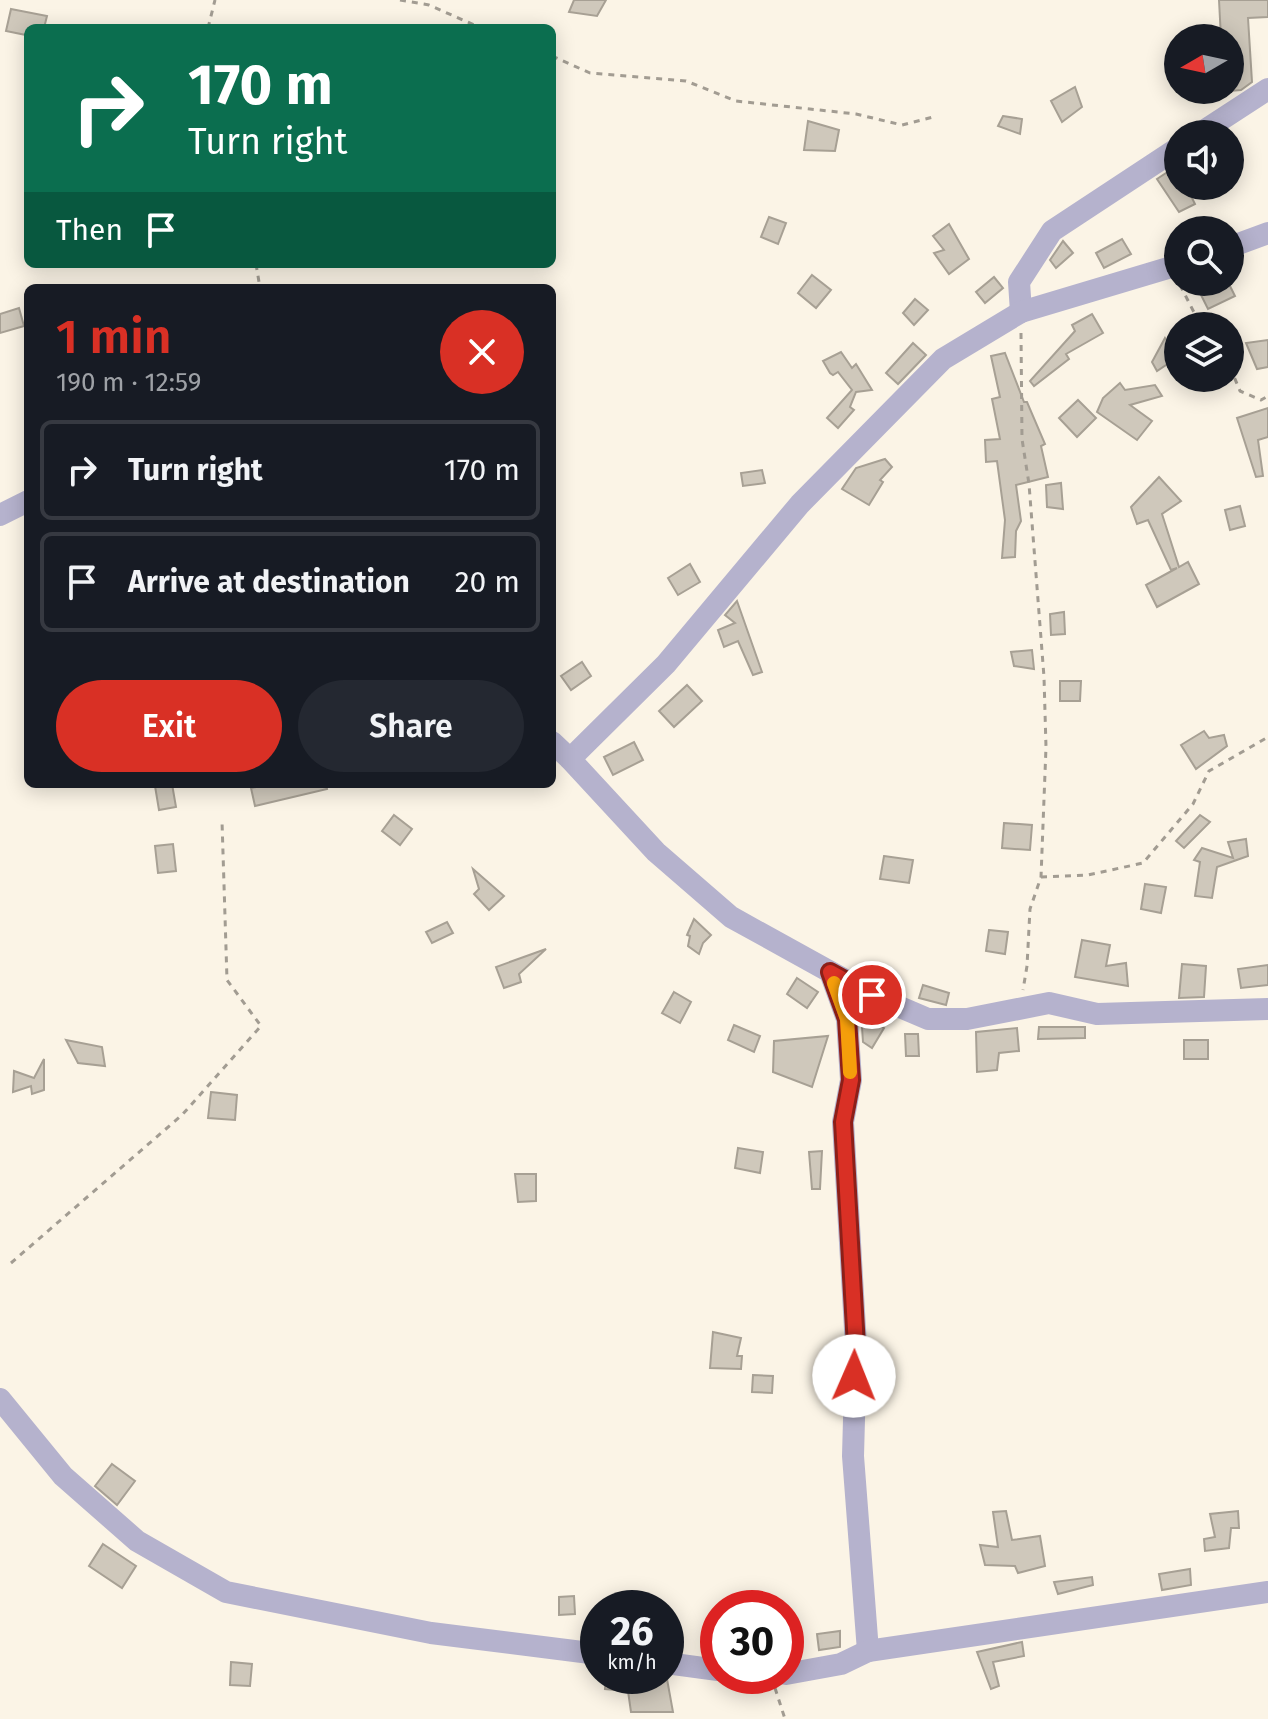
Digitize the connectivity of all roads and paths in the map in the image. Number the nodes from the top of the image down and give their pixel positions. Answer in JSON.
{"nodes":[{"id":1,"x":215,"y":0,"type":"edge"},
{"id":2,"x":400,"y":0,"type":"edge"},
{"id":3,"x":209,"y":24,"type":"edge"},
{"id":4,"x":472,"y":24,"type":"edge"},
{"id":5,"x":556,"y":58,"type":"edge"},
{"id":6,"x":1268,"y":89,"type":"edge"},
{"id":7,"x":937,"y":116,"type":"dead end"},
{"id":8,"x":1220,"y":120,"type":"edge"},
{"id":9,"x":1164,"y":157,"type":"edge"},
{"id":10,"x":1268,"y":233,"type":"edge"},
{"id":11,"x":1244,"y":242,"type":"edge"},
{"id":12,"x":1164,"y":270,"type":"edge"},
{"id":13,"x":1021,"y":312,"type":"junction"},
{"id":14,"x":1242,"y":392,"type":"edge"},
{"id":15,"x":1268,"y":396,"type":"edge"},
{"id":16,"x":24,"y":503,"type":"edge"},
{"id":17,"x":0,"y":515,"type":"edge"},
{"id":18,"x":1268,"y":737,"type":"edge"},
{"id":19,"x":556,"y":746,"type":"edge"},
{"id":20,"x":570,"y":759,"type":"junction"},
{"id":21,"x":222,"y":821,"type":"dead end"},
{"id":22,"x":1041,"y":877,"type":"junction"},
{"id":23,"x":830,"y":972,"type":"junction"},
{"id":24,"x":1018,"y":1009,"type":"junction"},
{"id":25,"x":1268,"y":1009,"type":"edge"},
{"id":26,"x":11,"y":1263,"type":"dead end"},
{"id":27,"x":0,"y":1399,"type":"edge"},
{"id":28,"x":1268,"y":1592,"type":"edge"},
{"id":29,"x":868,"y":1651,"type":"junction"},
{"id":30,"x":580,"y":1652,"type":"edge"},
{"id":31,"x":804,"y":1671,"type":"edge"},
{"id":32,"x":779,"y":1694,"type":"edge"},
{"id":33,"x":785,"y":1719,"type":"edge"}],
"edges":[{"from":1,"to":3,"type":"path"},
{"from":2,"to":4,"type":"path"},
{"from":5,"to":7,"type":"path"},
{"from":6,"to":8,"type":"street"},
{"from":9,"to":13,"type":"street"},
{"from":10,"to":11,"type":"street"},
{"from":12,"to":13,"type":"street"},
{"from":13,"to":20,"type":"street"},
{"from":13,"to":22,"type":"path"},
{"from":14,"to":15,"type":"path"},
{"from":16,"to":17,"type":"street"},
{"from":18,"to":22,"type":"path"},
{"from":19,"to":20,"type":"street"},
{"from":20,"to":23,"type":"street"},
{"from":21,"to":26,"type":"path"},
{"from":22,"to":24,"type":"path"},
{"from":23,"to":24,"type":"street"},
{"from":23,"to":29,"type":"street"},
{"from":24,"to":25,"type":"street"},
{"from":27,"to":30,"type":"street"},
{"from":28,"to":29,"type":"street"},
{"from":29,"to":31,"type":"street"},
{"from":32,"to":33,"type":"path"}]}
